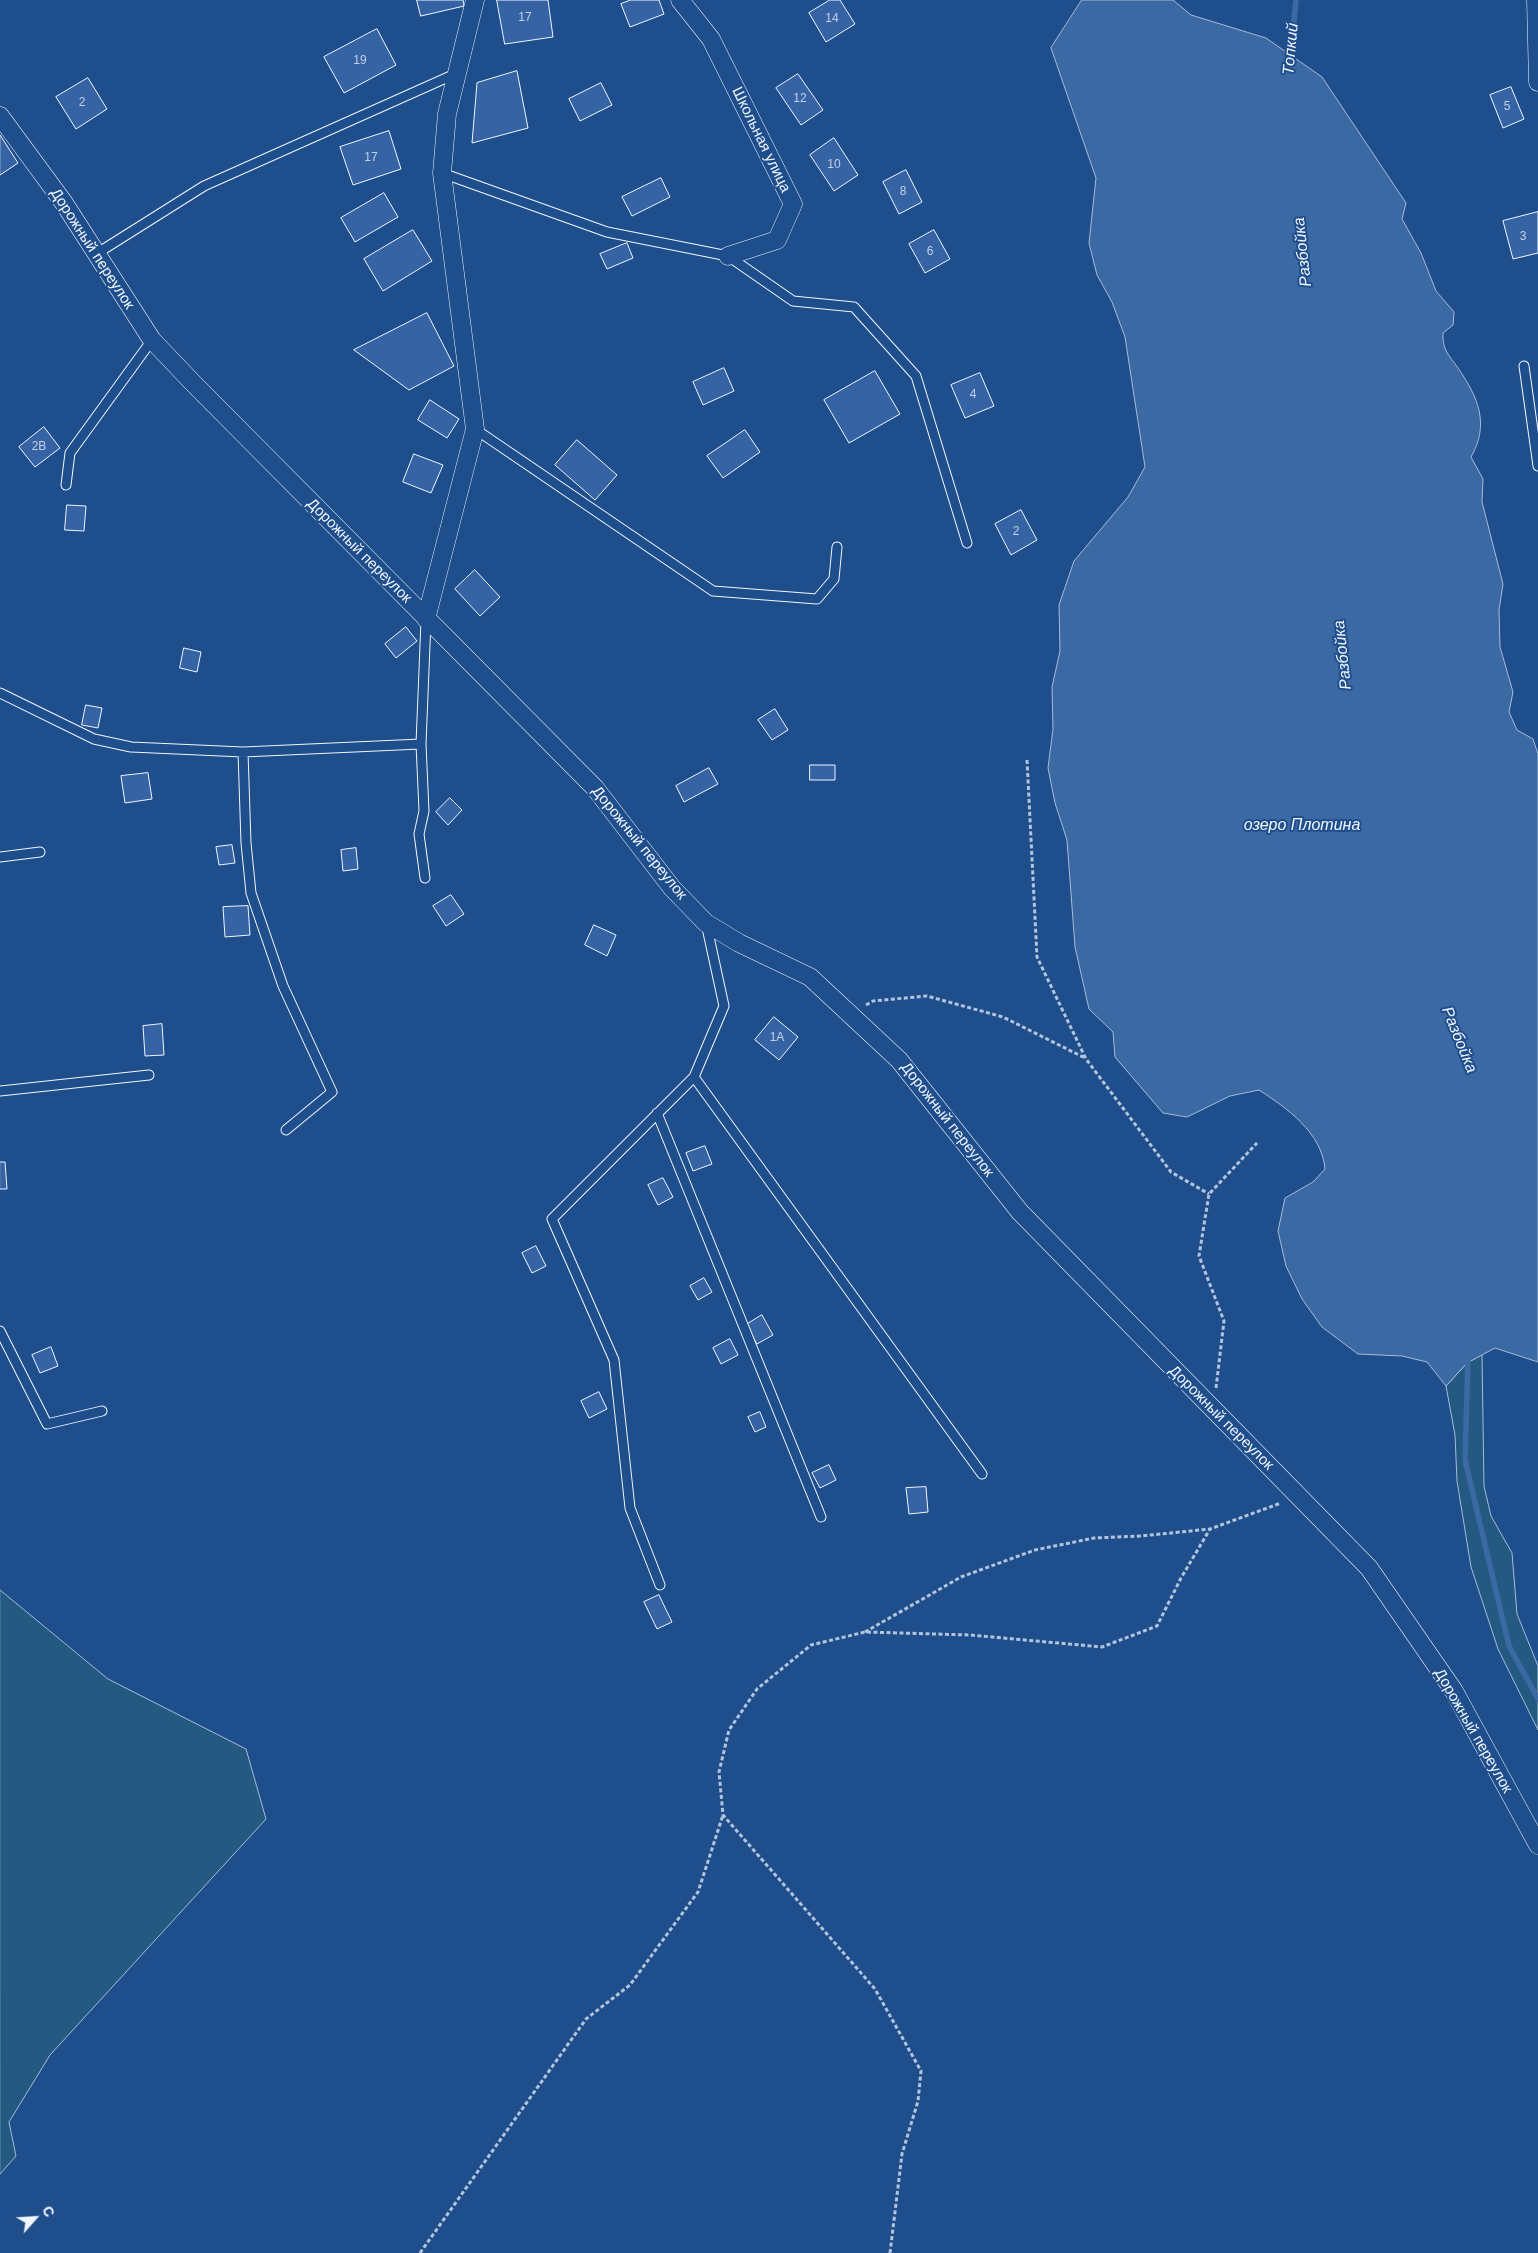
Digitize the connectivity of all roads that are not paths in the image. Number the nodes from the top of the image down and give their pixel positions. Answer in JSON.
{"nodes":[{"id":1,"x":474,"y":0,"type":"edge"},
{"id":2,"x":680,"y":0,"type":"edge"},
{"id":3,"x":1536,"y":0,"type":"edge"},
{"id":4,"x":455,"y":74,"type":"junction"},
{"id":5,"x":1538,"y":82,"type":"edge"},
{"id":6,"x":0,"y":116,"type":"edge"},
{"id":7,"x":442,"y":173,"type":"junction"},
{"id":8,"x":96,"y":254,"type":"junction"},
{"id":9,"x":728,"y":256,"type":"junction"},
{"id":10,"x":152,"y":340,"type":"junction"},
{"id":11,"x":1524,"y":366,"type":"dead end"},
{"id":12,"x":475,"y":429,"type":"junction"},
{"id":13,"x":1538,"y":466,"type":"edge"},
{"id":14,"x":66,"y":484,"type":"dead end"},
{"id":15,"x":966,"y":543,"type":"dead end"},
{"id":16,"x":837,"y":547,"type":"dead end"},
{"id":17,"x":426,"y":620,"type":"junction"},
{"id":18,"x":0,"y":692,"type":"edge"},
{"id":19,"x":421,"y":744,"type":"junction"},
{"id":20,"x":243,"y":752,"type":"junction"},
{"id":21,"x":40,"y":852,"type":"dead end"},
{"id":22,"x":0,"y":857,"type":"edge"},
{"id":23,"x":425,"y":878,"type":"dead end"},
{"id":24,"x":706,"y":922,"type":"junction"},
{"id":25,"x":150,"y":1075,"type":"dead end"},
{"id":26,"x":694,"y":1077,"type":"junction"},
{"id":27,"x":0,"y":1090,"type":"edge"},
{"id":28,"x":657,"y":1113,"type":"junction"},
{"id":29,"x":286,"y":1130,"type":"dead end"},
{"id":30,"x":0,"y":1331,"type":"edge"},
{"id":31,"x":102,"y":1411,"type":"dead end"},
{"id":32,"x":982,"y":1474,"type":"dead end"},
{"id":33,"x":821,"y":1518,"type":"dead end"},
{"id":34,"x":660,"y":1585,"type":"dead end"},
{"id":35,"x":1538,"y":1845,"type":"edge"}],
"edges":[{"from":1,"to":4,"type":"street"},
{"from":2,"to":9,"type":"street","name":"Школьная улица"},
{"from":3,"to":5,"type":"street"},
{"from":4,"to":7,"type":"street"},
{"from":4,"to":8,"type":"lane"},
{"from":6,"to":8,"type":"street","name":"Дорожный переулок"},
{"from":7,"to":9,"type":"lane"},
{"from":7,"to":12,"type":"street"},
{"from":8,"to":10,"type":"street","name":"Дорожный переулок"},
{"from":9,"to":15,"type":"lane"},
{"from":10,"to":14,"type":"lane"},
{"from":10,"to":17,"type":"street","name":"Дорожный переулок"},
{"from":11,"to":13,"type":"lane"},
{"from":12,"to":16,"type":"lane"},
{"from":12,"to":17,"type":"street"},
{"from":17,"to":19,"type":"lane"},
{"from":17,"to":24,"type":"street","name":"Дорожный переулок"},
{"from":18,"to":20,"type":"lane"},
{"from":19,"to":20,"type":"lane"},
{"from":19,"to":23,"type":"lane"},
{"from":20,"to":29,"type":"lane"},
{"from":21,"to":22,"type":"lane"},
{"from":24,"to":26,"type":"lane"},
{"from":24,"to":35,"type":"street","name":"Дорожный переулок"},
{"from":25,"to":27,"type":"lane"},
{"from":26,"to":28,"type":"lane"},
{"from":26,"to":32,"type":"lane"},
{"from":28,"to":33,"type":"lane"},
{"from":28,"to":34,"type":"lane"},
{"from":30,"to":31,"type":"lane"}]}
